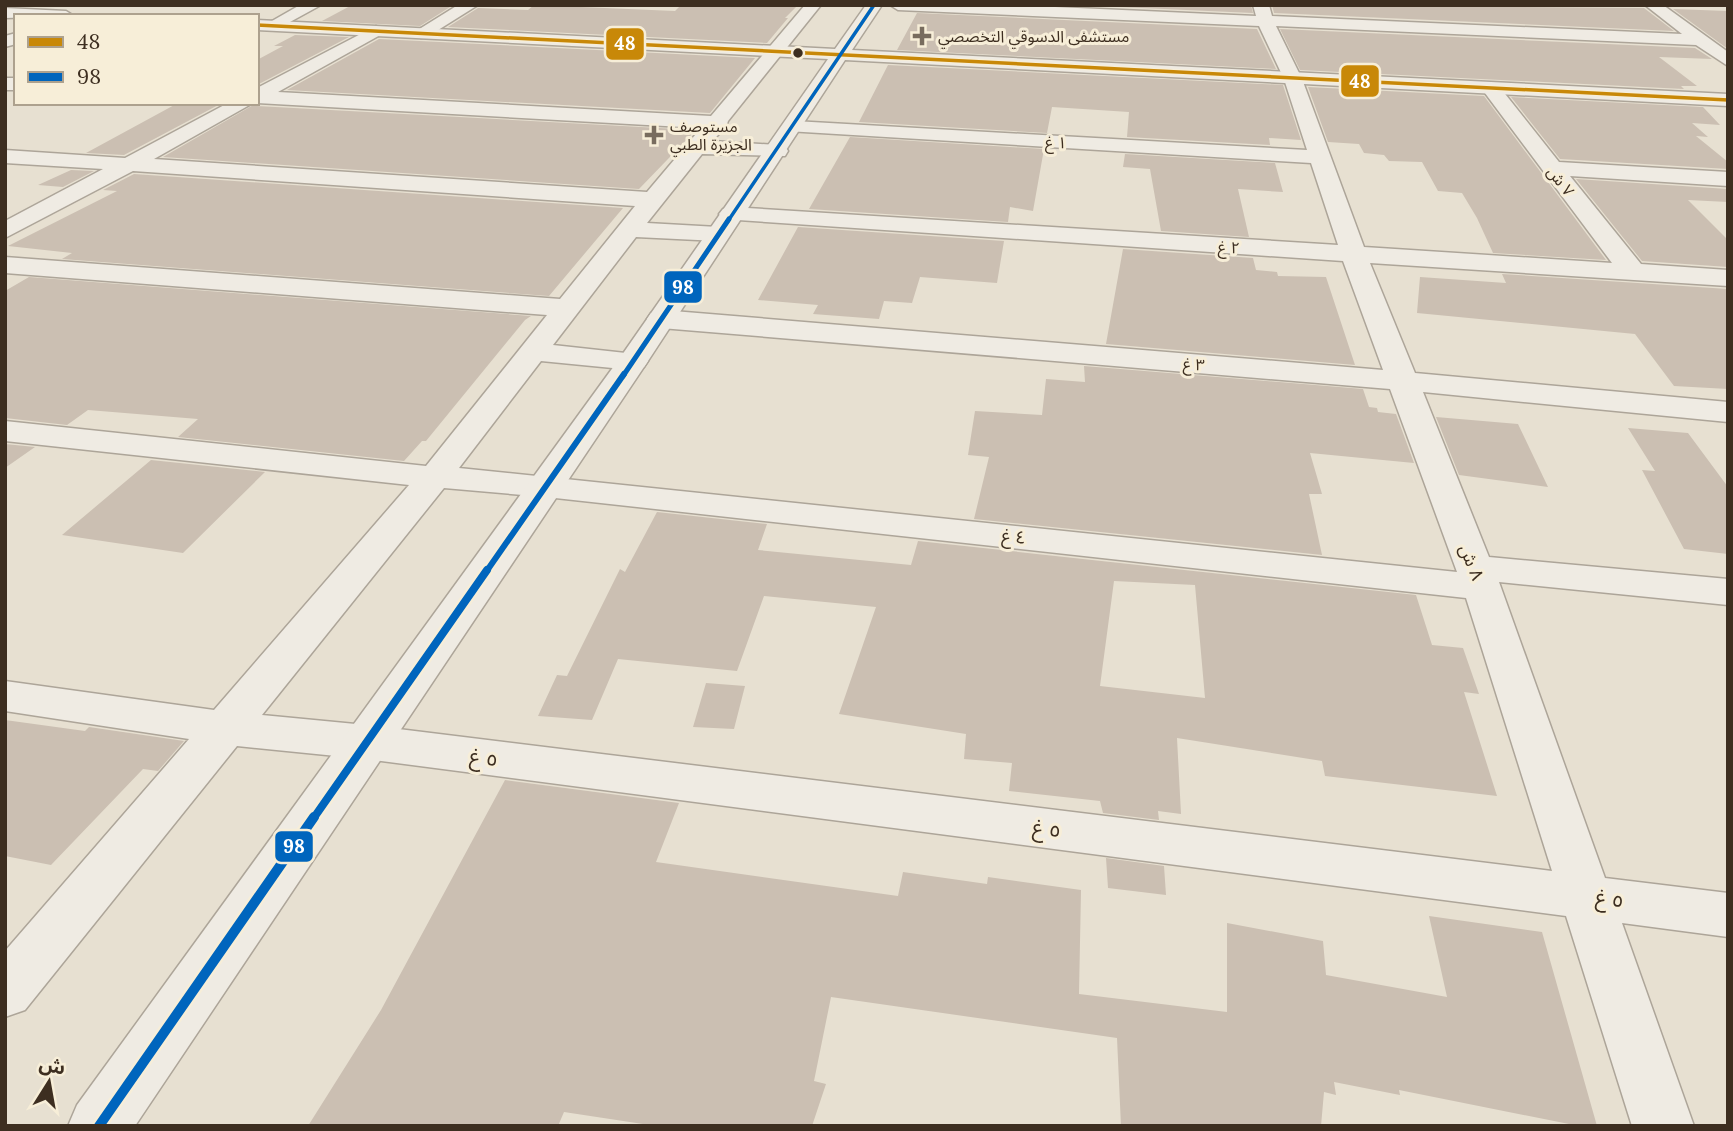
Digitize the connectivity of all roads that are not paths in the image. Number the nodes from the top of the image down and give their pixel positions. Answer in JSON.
{"nodes":[{"id":1,"x":313,"y":5,"type":"edge"},
{"id":2,"x":470,"y":5,"type":"edge"},
{"id":3,"x":813,"y":5,"type":"edge"},
{"id":4,"x":874,"y":5,"type":"edge"},
{"id":5,"x":898,"y":5,"type":"edge"},
{"id":6,"x":1653,"y":5,"type":"edge"},
{"id":7,"x":5,"y":13,"type":"edge"},
{"id":8,"x":1263,"y":13,"type":"edge"},
{"id":9,"x":25,"y":14,"type":"edge"},
{"id":10,"x":265,"y":25,"type":"edge"},
{"id":11,"x":376,"y":31,"type":"junction"},
{"id":12,"x":421,"y":33,"type":"junction"},
{"id":13,"x":1700,"y":40,"type":"junction"},
{"id":14,"x":776,"y":51,"type":"junction"},
{"id":15,"x":842,"y":54,"type":"junction"},
{"id":16,"x":1728,"y":61,"type":"edge"},
{"id":17,"x":1293,"y":79,"type":"junction"},
{"id":18,"x":1491,"y":89,"type":"junction"},
{"id":19,"x":259,"y":96,"type":"edge"},
{"id":20,"x":259,"y":97,"type":"edge"},
{"id":21,"x":1728,"y":100,"type":"edge"},
{"id":22,"x":239,"y":105,"type":"edge"},
{"id":23,"x":709,"y":135,"type":"junction"},
{"id":24,"x":785,"y":139,"type":"junction"},
{"id":25,"x":5,"y":156,"type":"edge"},
{"id":26,"x":1319,"y":157,"type":"junction"},
{"id":27,"x":129,"y":164,"type":"junction"},
{"id":28,"x":1551,"y":168,"type":"junction"},
{"id":29,"x":1728,"y":179,"type":"edge"},
{"id":30,"x":654,"y":200,"type":"junction"},
{"id":31,"x":724,"y":224,"type":"junction"},
{"id":32,"x":629,"y":229,"type":"junction"},
{"id":33,"x":5,"y":231,"type":"edge"},
{"id":34,"x":1354,"y":255,"type":"junction"},
{"id":35,"x":5,"y":265,"type":"edge"},
{"id":36,"x":1632,"y":271,"type":"junction"},
{"id":37,"x":1728,"y":278,"type":"edge"},
{"id":38,"x":568,"y":308,"type":"junction"},
{"id":39,"x":661,"y":320,"type":"junction"},
{"id":40,"x":535,"y":352,"type":"junction"},
{"id":41,"x":633,"y":362,"type":"junction"},
{"id":42,"x":1402,"y":381,"type":"junction"},
{"id":43,"x":1728,"y":412,"type":"edge"},
{"id":44,"x":5,"y":431,"type":"edge"},
{"id":45,"x":434,"y":478,"type":"junction"},
{"id":46,"x":546,"y":486,"type":"junction"},
{"id":47,"x":1478,"y":577,"type":"junction"},
{"id":48,"x":1728,"y":592,"type":"edge"},
{"id":49,"x":5,"y":696,"type":"edge"},
{"id":50,"x":223,"y":728,"type":"junction"},
{"id":51,"x":366,"y":742,"type":"junction"},
{"id":52,"x":1587,"y":895,"type":"junction"},
{"id":53,"x":1728,"y":915,"type":"edge"},
{"id":54,"x":5,"y":992,"type":"edge"},
{"id":55,"x":99,"y":1126,"type":"edge"},
{"id":56,"x":1664,"y":1126,"type":"edge"}],
"edges":[{"from":1,"to":10,"type":"street"},
{"from":2,"to":12,"type":"street"},
{"from":3,"to":14,"type":"street"},
{"from":4,"to":15,"type":"street"},
{"from":5,"to":8,"type":"street"},
{"from":6,"to":13,"type":"street"},
{"from":7,"to":9,"type":"street"},
{"from":8,"to":13,"type":"street"},
{"from":8,"to":17,"type":"street","name":"٨ ش"},
{"from":10,"to":11,"type":"street"},
{"from":11,"to":12,"type":"street"},
{"from":11,"to":19,"type":"street"},
{"from":12,"to":14,"type":"street"},
{"from":13,"to":16,"type":"street"},
{"from":14,"to":15,"type":"street"},
{"from":14,"to":23,"type":"street"},
{"from":15,"to":17,"type":"street"},
{"from":15,"to":24,"type":"street"},
{"from":17,"to":18,"type":"street"},
{"from":17,"to":26,"type":"street","name":"٨ ش"},
{"from":18,"to":21,"type":"street"},
{"from":18,"to":28,"type":"street","name":"٧ ش"},
{"from":20,"to":23,"type":"street","name":"١ غ"},
{"from":22,"to":27,"type":"street"},
{"from":23,"to":24,"type":"street","name":"١ غ"},
{"from":23,"to":30,"type":"street"},
{"from":24,"to":26,"type":"street","name":"١ غ"},
{"from":24,"to":31,"type":"street"},
{"from":25,"to":27,"type":"street"},
{"from":26,"to":34,"type":"street","name":"٨ ش"},
{"from":27,"to":30,"type":"street"},
{"from":27,"to":33,"type":"street"},
{"from":28,"to":29,"type":"street"},
{"from":28,"to":36,"type":"street","name":"٧ ش"},
{"from":30,"to":32,"type":"street"},
{"from":31,"to":32,"type":"street","name":"٢ غ"},
{"from":31,"to":34,"type":"street","name":"٢ غ"},
{"from":31,"to":39,"type":"street"},
{"from":32,"to":38,"type":"street"},
{"from":34,"to":36,"type":"street","name":"٢ غ"},
{"from":34,"to":42,"type":"street","name":"٨ ش"},
{"from":35,"to":38,"type":"street"},
{"from":36,"to":37,"type":"street","name":"٢ غ"},
{"from":38,"to":40,"type":"street"},
{"from":39,"to":41,"type":"street"},
{"from":39,"to":42,"type":"street","name":"٣ غ"},
{"from":40,"to":41,"type":"street"},
{"from":40,"to":45,"type":"street"},
{"from":41,"to":46,"type":"street"},
{"from":42,"to":43,"type":"street","name":"٣ غ"},
{"from":42,"to":47,"type":"street","name":"٨ ش"},
{"from":44,"to":45,"type":"street","name":"٤ غ"},
{"from":45,"to":46,"type":"street","name":"٤ غ"},
{"from":45,"to":50,"type":"street"},
{"from":46,"to":47,"type":"street","name":"٤ غ"},
{"from":46,"to":51,"type":"street"},
{"from":47,"to":48,"type":"street","name":"٤ غ"},
{"from":47,"to":52,"type":"street","name":"٨ ش"},
{"from":49,"to":50,"type":"street","name":"٥ غ"},
{"from":50,"to":51,"type":"street","name":"٥ غ"},
{"from":50,"to":54,"type":"street"},
{"from":51,"to":52,"type":"street","name":"٥ غ"},
{"from":51,"to":55,"type":"street"},
{"from":52,"to":53,"type":"street","name":"٥ غ"},
{"from":52,"to":56,"type":"street","name":"٨ ش"}]}
